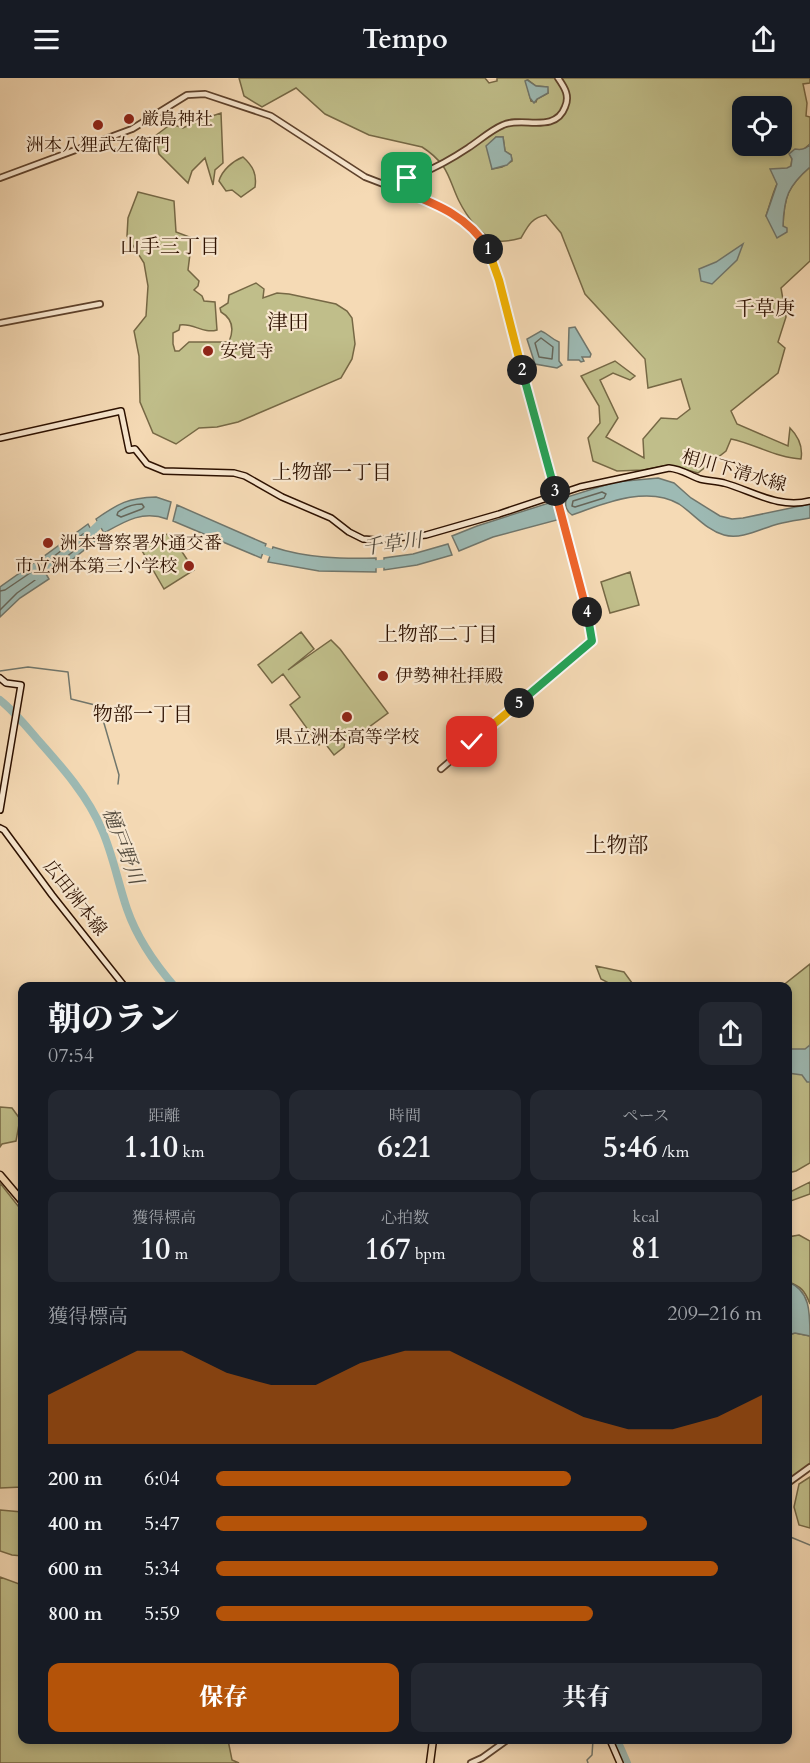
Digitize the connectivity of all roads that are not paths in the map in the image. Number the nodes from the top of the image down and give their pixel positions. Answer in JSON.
{"nodes":[{"id":1,"x":558,"y":78,"type":"edge"},
{"id":2,"x":0,"y":178,"type":"edge"},
{"id":3,"x":398,"y":189,"type":"junction"},
{"id":4,"x":100,"y":304,"type":"dead end"},
{"id":5,"x":0,"y":323,"type":"edge"},
{"id":6,"x":0,"y":438,"type":"edge"},
{"id":7,"x":556,"y":495,"type":"junction"},
{"id":8,"x":810,"y":501,"type":"edge"},
{"id":9,"x":0,"y":678,"type":"edge"},
{"id":10,"x":441,"y":769,"type":"dead end"},
{"id":11,"x":0,"y":810,"type":"edge"},
{"id":12,"x":0,"y":828,"type":"edge"},
{"id":13,"x":121,"y":982,"type":"edge"},
{"id":14,"x":0,"y":1175,"type":"edge"},
{"id":15,"x":18,"y":1197,"type":"edge"},
{"id":16,"x":810,"y":1467,"type":"edge"},
{"id":17,"x":792,"y":1480,"type":"edge"},
{"id":18,"x":432,"y":1744,"type":"edge"},
{"id":19,"x":501,"y":1744,"type":"edge"},
{"id":20,"x":612,"y":1744,"type":"edge"},
{"id":21,"x":430,"y":1763,"type":"edge"},
{"id":22,"x":471,"y":1763,"type":"edge"},
{"id":23,"x":620,"y":1763,"type":"edge"}],
"edges":[{"from":1,"to":3,"type":"street"},
{"from":2,"to":3,"type":"street"},
{"from":3,"to":7,"type":"street"},
{"from":4,"to":5,"type":"street"},
{"from":6,"to":7,"type":"main road","name":"相川下清水線"},
{"from":7,"to":8,"type":"main road","name":"相川下清水線"},
{"from":7,"to":10,"type":"street"},
{"from":9,"to":11,"type":"main road"},
{"from":12,"to":13,"type":"main road","name":"広田洲本線"},
{"from":14,"to":15,"type":"highway"},
{"from":16,"to":17,"type":"street"},
{"from":18,"to":21,"type":"highway"},
{"from":19,"to":22,"type":"street"},
{"from":20,"to":23,"type":"main road"}]}
